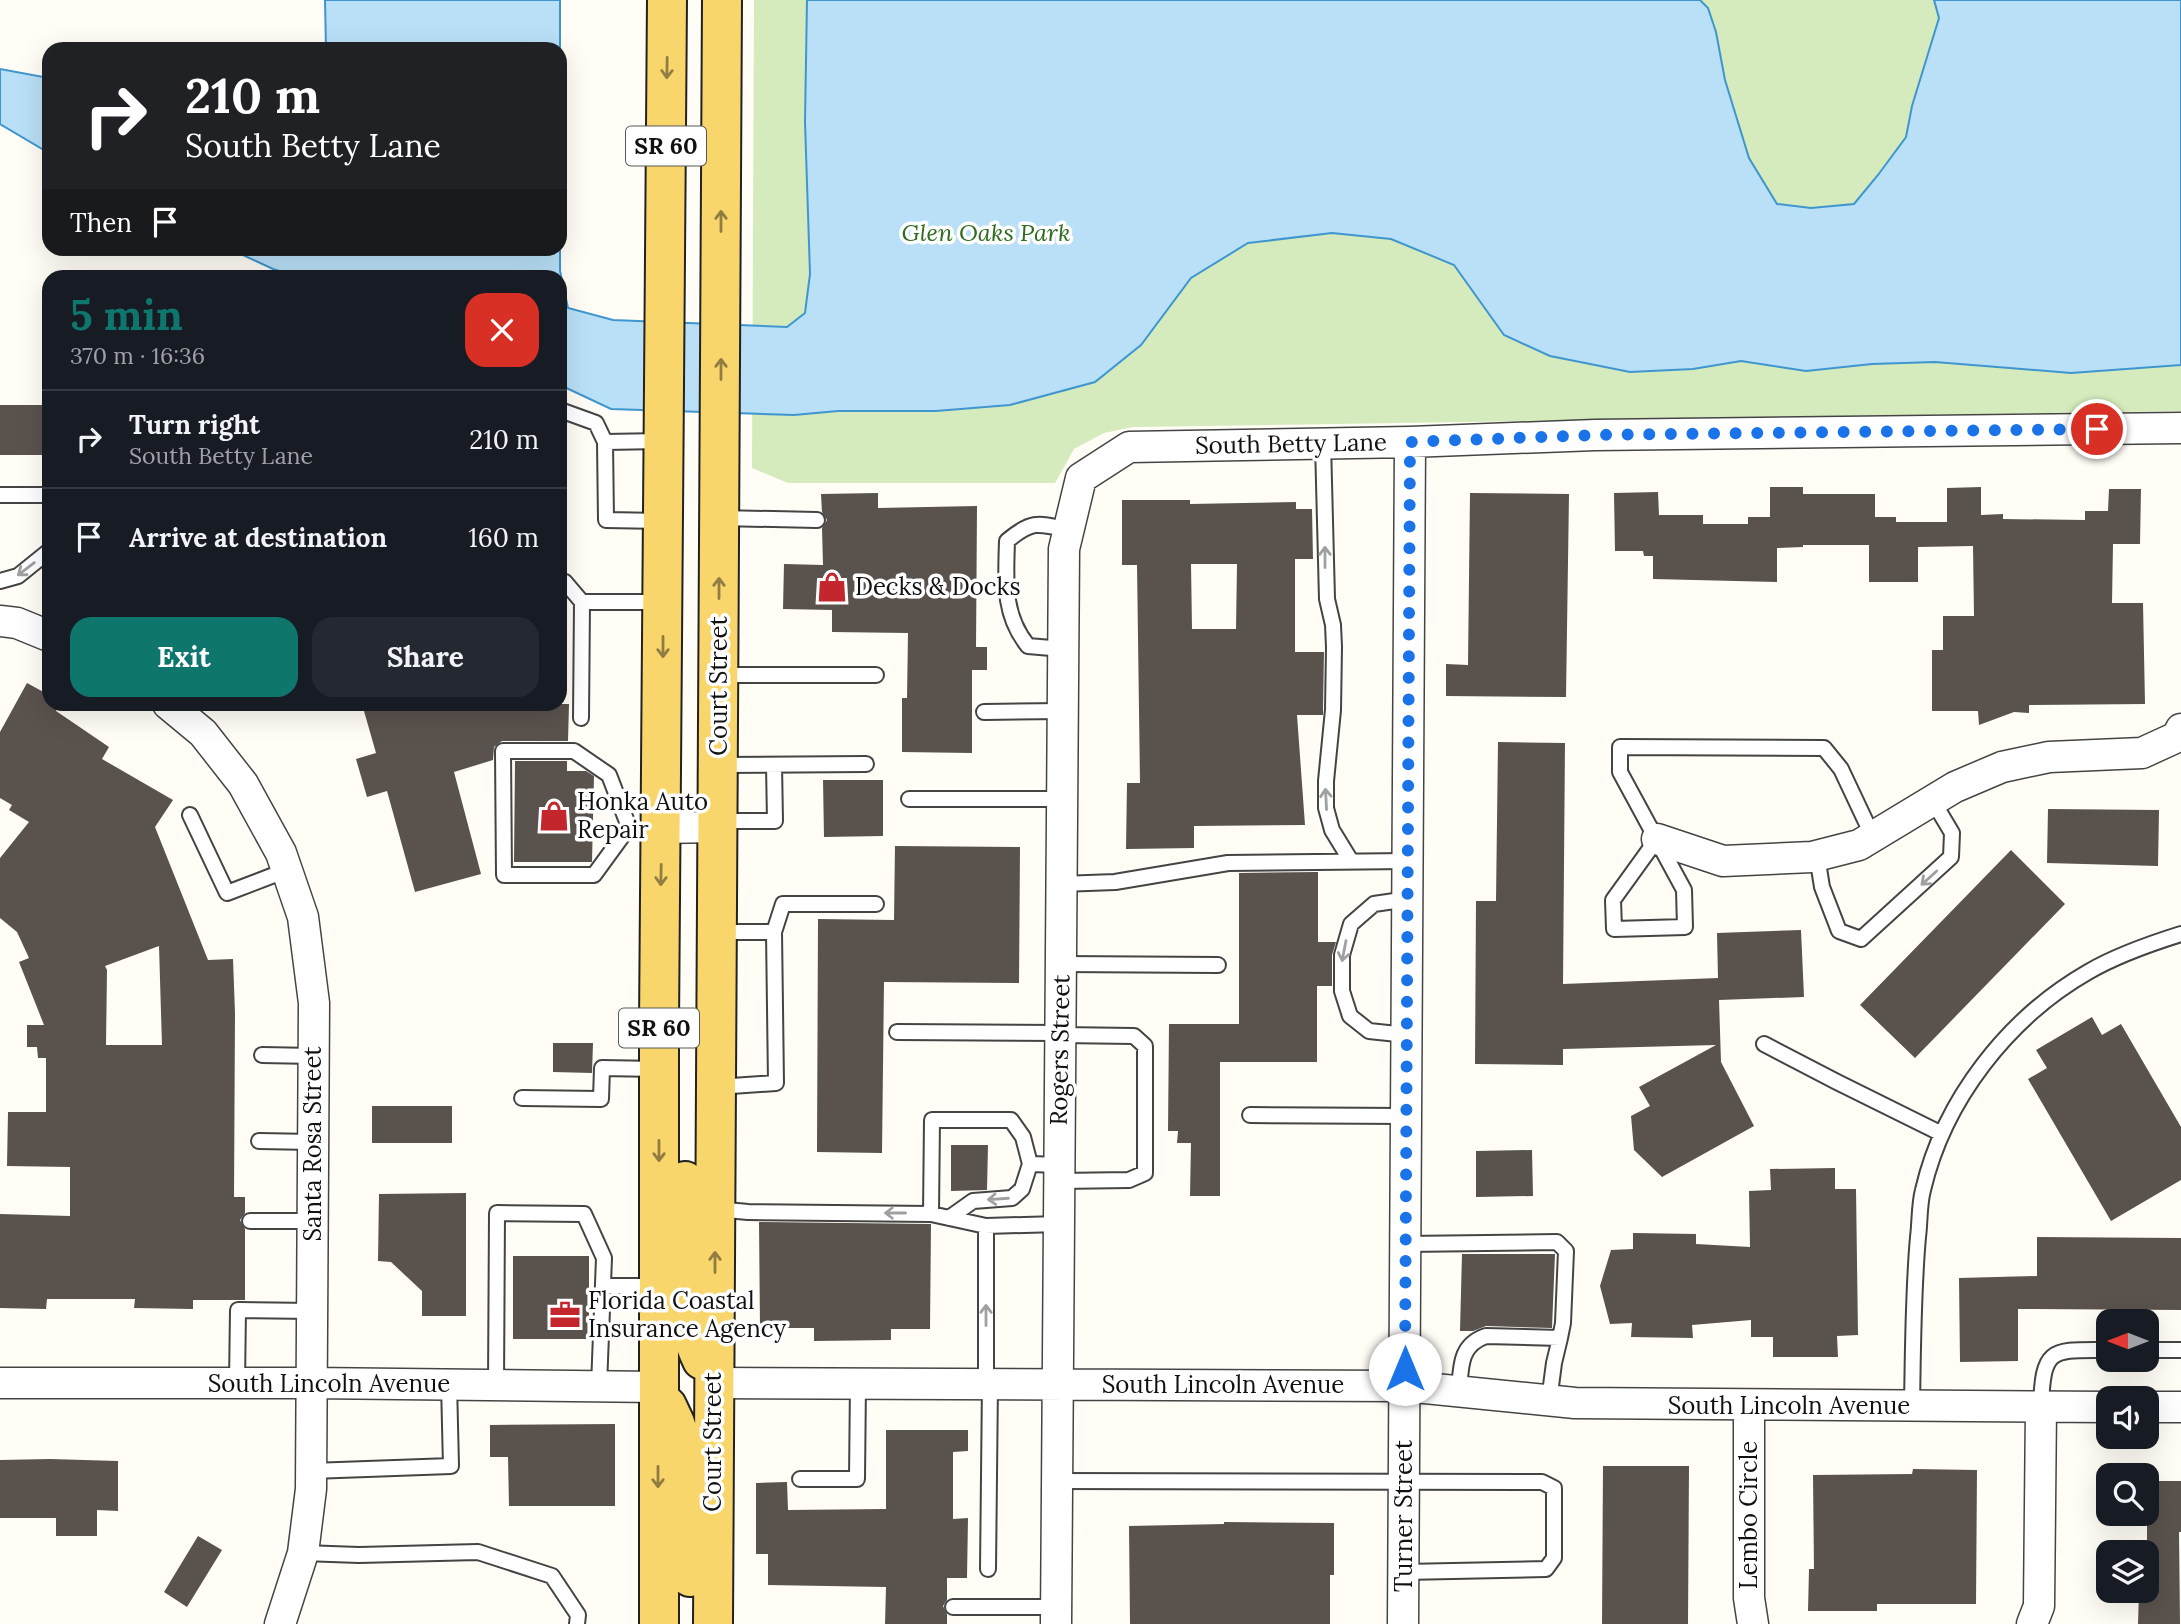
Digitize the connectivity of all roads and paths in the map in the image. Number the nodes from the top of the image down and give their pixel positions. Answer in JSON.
{"nodes":[{"id":1,"x":667,"y":0,"type":"edge"},
{"id":2,"x":722,"y":0,"type":"edge"},
{"id":3,"x":567,"y":413,"type":"edge"},
{"id":4,"x":2181,"y":428,"type":"edge"},
{"id":5,"x":664,"y":437,"type":"junction"},
{"id":6,"x":605,"y":442,"type":"junction"},
{"id":7,"x":1410,"y":442,"type":"junction"},
{"id":8,"x":1323,"y":443,"type":"junction"},
{"id":9,"x":1081,"y":478,"type":"joint"},
{"id":10,"x":0,"y":495,"type":"edge"},
{"id":11,"x":42,"y":495,"type":"edge"},
{"id":12,"x":720,"y":518,"type":"junction"},
{"id":13,"x":817,"y":520,"type":"dead end"},
{"id":14,"x":663,"y":521,"type":"junction"},
{"id":15,"x":1069,"y":530,"type":"junction"},
{"id":16,"x":42,"y":557,"type":"edge"},
{"id":17,"x":0,"y":581,"type":"edge"},
{"id":18,"x":567,"y":584,"type":"edge"},
{"id":19,"x":582,"y":602,"type":"junction"},
{"id":20,"x":663,"y":602,"type":"junction"},
{"id":21,"x":0,"y":621,"type":"edge"},
{"id":22,"x":42,"y":633,"type":"edge"},
{"id":23,"x":1063,"y":649,"type":"junction"},
{"id":24,"x":719,"y":675,"type":"junction"},
{"id":25,"x":876,"y":675,"type":"dead end"},
{"id":26,"x":176,"y":711,"type":"edge"},
{"id":27,"x":1063,"y":711,"type":"junction"},
{"id":28,"x":984,"y":712,"type":"dead end"},
{"id":29,"x":580,"y":718,"type":"dead end"},
{"id":30,"x":2181,"y":729,"type":"edge"},
{"id":31,"x":866,"y":764,"type":"dead end"},
{"id":32,"x":718,"y":765,"type":"junction"},
{"id":33,"x":774,"y":765,"type":"junction"},
{"id":34,"x":909,"y":799,"type":"dead end"},
{"id":35,"x":1062,"y":799,"type":"junction"},
{"id":36,"x":1933,"y":801,"type":"junction"},
{"id":37,"x":190,"y":815,"type":"dead end"},
{"id":38,"x":718,"y":824,"type":"junction"},
{"id":39,"x":645,"y":827,"type":"junction"},
{"id":40,"x":1873,"y":837,"type":"junction"},
{"id":41,"x":1657,"y":839,"type":"junction"},
{"id":42,"x":1817,"y":856,"type":"junction"},
{"id":43,"x":1351,"y":861,"type":"junction"},
{"id":44,"x":1408,"y":861,"type":"junction"},
{"id":45,"x":287,"y":870,"type":"junction"},
{"id":46,"x":1062,"y":884,"type":"junction"},
{"id":47,"x":1408,"y":900,"type":"junction"},
{"id":48,"x":876,"y":904,"type":"dead end"},
{"id":49,"x":716,"y":932,"type":"junction"},
{"id":50,"x":774,"y":932,"type":"junction"},
{"id":51,"x":2181,"y":934,"type":"edge"},
{"id":52,"x":1060,"y":964,"type":"junction"},
{"id":53,"x":1218,"y":965,"type":"dead end"},
{"id":54,"x":659,"y":1025,"type":"junction"},
{"id":55,"x":897,"y":1032,"type":"dead end"},
{"id":56,"x":1060,"y":1034,"type":"junction"},
{"id":57,"x":1407,"y":1035,"type":"junction"},
{"id":58,"x":1765,"y":1044,"type":"dead end"},
{"id":59,"x":262,"y":1055,"type":"dead end"},
{"id":60,"x":314,"y":1056,"type":"junction"},
{"id":61,"x":659,"y":1069,"type":"junction"},
{"id":62,"x":716,"y":1087,"type":"junction"},
{"id":63,"x":522,"y":1098,"type":"dead end"},
{"id":64,"x":1250,"y":1115,"type":"dead end"},
{"id":65,"x":1406,"y":1116,"type":"junction"},
{"id":66,"x":1942,"y":1134,"type":"junction"},
{"id":67,"x":259,"y":1141,"type":"dead end"},
{"id":68,"x":313,"y":1142,"type":"junction"},
{"id":69,"x":1049,"y":1170,"type":"junction"},
{"id":70,"x":715,"y":1209,"type":"junction"},
{"id":71,"x":931,"y":1214,"type":"junction"},
{"id":72,"x":949,"y":1218,"type":"junction"},
{"id":73,"x":250,"y":1221,"type":"dead end"},
{"id":74,"x":313,"y":1221,"type":"junction"},
{"id":75,"x":1058,"y":1224,"type":"junction"},
{"id":76,"x":986,"y":1226,"type":"junction"},
{"id":77,"x":1406,"y":1244,"type":"junction"},
{"id":78,"x":603,"y":1286,"type":"junction"},
{"id":79,"x":659,"y":1286,"type":"junction"},
{"id":80,"x":313,"y":1311,"type":"junction"},
{"id":81,"x":1560,"y":1338,"type":"junction"},
{"id":82,"x":2160,"y":1350,"type":"edge"},
{"id":83,"x":2181,"y":1350,"type":"edge"},
{"id":84,"x":2096,"y":1351,"type":"edge"},
{"id":85,"x":0,"y":1382,"type":"edge"},
{"id":86,"x":237,"y":1383,"type":"junction"},
{"id":87,"x":312,"y":1383,"type":"junction"},
{"id":88,"x":714,"y":1383,"type":"junction"},
{"id":89,"x":858,"y":1383,"type":"junction"},
{"id":90,"x":988,"y":1383,"type":"junction"},
{"id":91,"x":449,"y":1384,"type":"junction"},
{"id":92,"x":1057,"y":1384,"type":"junction"},
{"id":93,"x":496,"y":1385,"type":"junction"},
{"id":94,"x":599,"y":1386,"type":"junction"},
{"id":95,"x":1405,"y":1386,"type":"junction"},
{"id":96,"x":658,"y":1387,"type":"junction"},
{"id":97,"x":1459,"y":1392,"type":"junction"},
{"id":98,"x":1549,"y":1401,"type":"junction"},
{"id":99,"x":1749,"y":1406,"type":"junction"},
{"id":100,"x":1912,"y":1406,"type":"junction"},
{"id":101,"x":2041,"y":1407,"type":"junction"},
{"id":102,"x":2096,"y":1407,"type":"edge"},
{"id":103,"x":2159,"y":1407,"type":"edge"},
{"id":104,"x":2181,"y":1407,"type":"edge"},
{"id":105,"x":311,"y":1471,"type":"junction"},
{"id":106,"x":800,"y":1479,"type":"dead end"},
{"id":107,"x":1056,"y":1481,"type":"junction"},
{"id":108,"x":1404,"y":1482,"type":"junction"},
{"id":109,"x":303,"y":1553,"type":"junction"},
{"id":110,"x":988,"y":1569,"type":"dead end"},
{"id":111,"x":1404,"y":1572,"type":"junction"},
{"id":112,"x":953,"y":1607,"type":"dead end"},
{"id":113,"x":1056,"y":1615,"type":"edge"},
{"id":114,"x":280,"y":1624,"type":"edge"},
{"id":115,"x":577,"y":1624,"type":"edge"},
{"id":116,"x":659,"y":1624,"type":"edge"},
{"id":117,"x":693,"y":1624,"type":"edge"},
{"id":118,"x":713,"y":1624,"type":"edge"},
{"id":119,"x":1403,"y":1624,"type":"edge"},
{"id":120,"x":1752,"y":1624,"type":"edge"},
{"id":121,"x":2032,"y":1624,"type":"edge"}],
"edges":[{"from":1,"to":5,"type":"main road","number":"SR 60","one_way":true},
{"from":12,"to":2,"type":"main road","name":"Court Street","number":"SR 60","one_way":true},
{"from":3,"to":6,"type":"lane"},
{"from":4,"to":7,"type":"street","name":"South Betty Lane"},
{"from":5,"to":6,"type":"lane"},
{"from":5,"to":14,"type":"main road","number":"SR 60"},
{"from":6,"to":14,"type":"lane"},
{"from":7,"to":8,"type":"street","name":"South Betty Lane"},
{"from":7,"to":44,"type":"street","name":"Turner Street"},
{"from":8,"to":9,"type":"street","name":"South Betty Lane"},
{"from":43,"to":8,"type":"lane","one_way":true},
{"from":9,"to":15,"type":"street","name":"Rogers Street"},
{"from":10,"to":11,"type":"lane"},
{"from":12,"to":13,"type":"lane"},
{"from":24,"to":12,"type":"main road","name":"Court Street","number":"SR 60","one_way":true},
{"from":14,"to":20,"type":"main road","number":"SR 60"},
{"from":15,"to":23,"type":"street","name":"Rogers Street"},
{"from":15,"to":23,"type":"lane"},
{"from":16,"to":17,"type":"lane","one_way":true},
{"from":18,"to":19,"type":"lane"},
{"from":19,"to":20,"type":"lane"},
{"from":19,"to":29,"type":"lane"},
{"from":20,"to":39,"type":"main road","number":"SR 60","one_way":true},
{"from":21,"to":22,"type":"street"},
{"from":23,"to":27,"type":"street","name":"Rogers Street"},
{"from":24,"to":25,"type":"lane"},
{"from":24,"to":32,"type":"main road","name":"Court Street","number":"SR 60"},
{"from":26,"to":45,"type":"street","name":"Santa Rosa Street"},
{"from":27,"to":28,"type":"lane"},
{"from":27,"to":35,"type":"street","name":"Rogers Street"},
{"from":30,"to":36,"type":"street"},
{"from":31,"to":33,"type":"lane"},
{"from":32,"to":33,"type":"lane"},
{"from":32,"to":38,"type":"main road","name":"Court Street","number":"SR 60"},
{"from":33,"to":38,"type":"lane"},
{"from":34,"to":35,"type":"lane"},
{"from":35,"to":46,"type":"street","name":"Rogers Street"},
{"from":36,"to":40,"type":"street"},
{"from":36,"to":42,"type":"lane","one_way":true},
{"from":37,"to":45,"type":"lane"},
{"from":38,"to":39,"type":"street"},
{"from":38,"to":49,"type":"main road","name":"Court Street","number":"SR 60"},
{"from":39,"to":39,"type":"lane"},
{"from":39,"to":54,"type":"main road","number":"SR 60","one_way":true},
{"from":40,"to":41,"type":"lane"},
{"from":40,"to":42,"type":"street"},
{"from":41,"to":41,"type":"lane"},
{"from":41,"to":42,"type":"street"},
{"from":43,"to":44,"type":"lane"},
{"from":43,"to":46,"type":"lane"},
{"from":44,"to":47,"type":"street","name":"Turner Street"},
{"from":45,"to":60,"type":"street","name":"Santa Rosa Street"},
{"from":46,"to":52,"type":"street","name":"Rogers Street"},
{"from":47,"to":57,"type":"street","name":"Turner Street"},
{"from":47,"to":57,"type":"lane","one_way":true},
{"from":48,"to":50,"type":"lane"},
{"from":49,"to":50,"type":"lane"},
{"from":49,"to":62,"type":"main road","name":"Court Street","number":"SR 60"},
{"from":50,"to":62,"type":"lane"},
{"from":51,"to":66,"type":"lane"},
{"from":52,"to":53,"type":"lane"},
{"from":52,"to":56,"type":"street","name":"Rogers Street"},
{"from":54,"to":61,"type":"main road","number":"SR 60"},
{"from":54,"to":88,"type":"main road"},
{"from":55,"to":56,"type":"lane"},
{"from":56,"to":69,"type":"street","name":"Rogers Street"},
{"from":56,"to":69,"type":"lane"},
{"from":57,"to":65,"type":"street","name":"Turner Street"},
{"from":58,"to":66,"type":"lane"},
{"from":59,"to":60,"type":"lane"},
{"from":60,"to":68,"type":"street","name":"Santa Rosa Street"},
{"from":61,"to":63,"type":"lane"},
{"from":61,"to":79,"type":"main road","number":"SR 60","one_way":true},
{"from":62,"to":70,"type":"main road","name":"Court Street","number":"SR 60"},
{"from":64,"to":65,"type":"lane"},
{"from":65,"to":77,"type":"street","name":"Turner Street"},
{"from":66,"to":100,"type":"lane"},
{"from":67,"to":68,"type":"lane"},
{"from":68,"to":74,"type":"street","name":"Santa Rosa Street"},
{"from":69,"to":71,"type":"lane"},
{"from":69,"to":72,"type":"lane","one_way":true},
{"from":69,"to":75,"type":"street","name":"Rogers Street"},
{"from":71,"to":70,"type":"lane","one_way":true},
{"from":88,"to":70,"type":"main road","name":"Court Street","number":"SR 60","one_way":true},
{"from":71,"to":72,"type":"lane"},
{"from":72,"to":76,"type":"lane"},
{"from":73,"to":74,"type":"lane"},
{"from":74,"to":80,"type":"street","name":"Santa Rosa Street"},
{"from":75,"to":76,"type":"lane"},
{"from":75,"to":92,"type":"street","name":"Rogers Street"},
{"from":90,"to":76,"type":"lane","one_way":true},
{"from":77,"to":81,"type":"lane"},
{"from":77,"to":95,"type":"street","name":"Turner Street"},
{"from":78,"to":79,"type":"lane"},
{"from":78,"to":93,"type":"lane"},
{"from":78,"to":94,"type":"lane"},
{"from":79,"to":96,"type":"main road","number":"SR 60"},
{"from":80,"to":86,"type":"lane"},
{"from":80,"to":87,"type":"street","name":"Santa Rosa Street"},
{"from":81,"to":97,"type":"lane"},
{"from":81,"to":98,"type":"lane"},
{"from":82,"to":83,"type":"lane"},
{"from":84,"to":101,"type":"lane"},
{"from":85,"to":86,"type":"street","name":"South Lincoln Avenue"},
{"from":86,"to":87,"type":"street","name":"South Lincoln Avenue"},
{"from":87,"to":91,"type":"street","name":"South Lincoln Avenue"},
{"from":87,"to":105,"type":"street","name":"Santa Rosa Street"},
{"from":88,"to":89,"type":"street","name":"South Lincoln Avenue"},
{"from":88,"to":118,"type":"main road","name":"Court Street","number":"SR 60"},
{"from":89,"to":90,"type":"street","name":"South Lincoln Avenue"},
{"from":89,"to":106,"type":"lane"},
{"from":90,"to":92,"type":"street","name":"South Lincoln Avenue"},
{"from":90,"to":110,"type":"lane"},
{"from":91,"to":93,"type":"street","name":"South Lincoln Avenue"},
{"from":91,"to":105,"type":"lane"},
{"from":92,"to":95,"type":"street","name":"South Lincoln Avenue"},
{"from":92,"to":107,"type":"street","name":"Rogers Street"},
{"from":93,"to":94,"type":"street","name":"South Lincoln Avenue"},
{"from":94,"to":96,"type":"street","name":"South Lincoln Avenue"},
{"from":95,"to":97,"type":"street","name":"South Lincoln Avenue"},
{"from":95,"to":108,"type":"street","name":"Turner Street"},
{"from":96,"to":116,"type":"main road","number":"SR 60","one_way":true},
{"from":96,"to":117,"type":"main road"},
{"from":97,"to":98,"type":"street","name":"South Lincoln Avenue"},
{"from":98,"to":99,"type":"street","name":"South Lincoln Avenue"},
{"from":99,"to":100,"type":"street","name":"South Lincoln Avenue"},
{"from":99,"to":120,"type":"street","name":"Lembo Circle"},
{"from":100,"to":101,"type":"street","name":"South Lincoln Avenue"},
{"from":101,"to":102,"type":"street","name":"South Lincoln Avenue"},
{"from":101,"to":121,"type":"street"},
{"from":103,"to":104,"type":"street"},
{"from":105,"to":109,"type":"street","name":"Santa Rosa Street"},
{"from":107,"to":108,"type":"lane"},
{"from":107,"to":113,"type":"street","name":"Rogers Street"},
{"from":108,"to":111,"type":"street","name":"Turner Street"},
{"from":108,"to":111,"type":"lane"},
{"from":109,"to":114,"type":"street","name":"Santa Rosa Street"},
{"from":109,"to":115,"type":"lane"},
{"from":111,"to":119,"type":"street","name":"Turner Street"},
{"from":112,"to":113,"type":"lane"}]}
